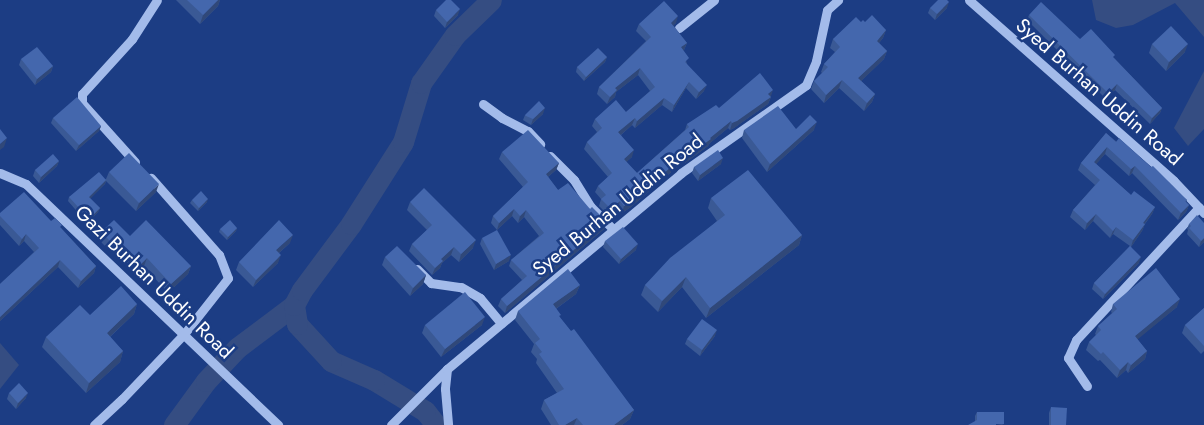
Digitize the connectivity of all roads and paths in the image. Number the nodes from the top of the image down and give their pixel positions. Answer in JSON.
{"nodes":[{"id":1,"x":157,"y":0,"type":"edge"},
{"id":2,"x":714,"y":0,"type":"edge"},
{"id":3,"x":838,"y":0,"type":"edge"},
{"id":4,"x":969,"y":0,"type":"edge"},
{"id":5,"x":679,"y":28,"type":"dead end"},
{"id":6,"x":483,"y":104,"type":"dead end"},
{"id":7,"x":0,"y":174,"type":"edge"},
{"id":8,"x":1201,"y":210,"type":"edge"},
{"id":9,"x":613,"y":229,"type":"junction"},
{"id":10,"x":411,"y":262,"type":"edge"},
{"id":11,"x":501,"y":323,"type":"junction"},
{"id":12,"x":184,"y":334,"type":"junction"},
{"id":13,"x":444,"y":373,"type":"junction"},
{"id":14,"x":1087,"y":386,"type":"dead end"},
{"id":15,"x":94,"y":425,"type":"edge"},
{"id":16,"x":278,"y":425,"type":"edge"},
{"id":17,"x":391,"y":425,"type":"edge"},
{"id":18,"x":448,"y":425,"type":"edge"}],
"edges":[{"from":1,"to":12,"type":"street"},
{"from":2,"to":5,"type":"street"},
{"from":3,"to":9,"type":"street","name":"Syed Burhan Uddin Road"},
{"from":4,"to":8,"type":"street","name":"Syed Burhan Uddin Road"},
{"from":6,"to":9,"type":"street"},
{"from":7,"to":12,"type":"street","name":"Gazi Burhan Uddin Road"},
{"from":8,"to":14,"type":"street"},
{"from":9,"to":11,"type":"street","name":"Syed Burhan Uddin Road"},
{"from":10,"to":11,"type":"street"},
{"from":11,"to":13,"type":"street","name":"Syed Burhan Uddin Road"},
{"from":12,"to":15,"type":"street"},
{"from":12,"to":16,"type":"street","name":"Gazi Burhan Uddin Road"},
{"from":13,"to":17,"type":"street","name":"Syed Burhan Uddin Road"},
{"from":13,"to":18,"type":"street"}]}
